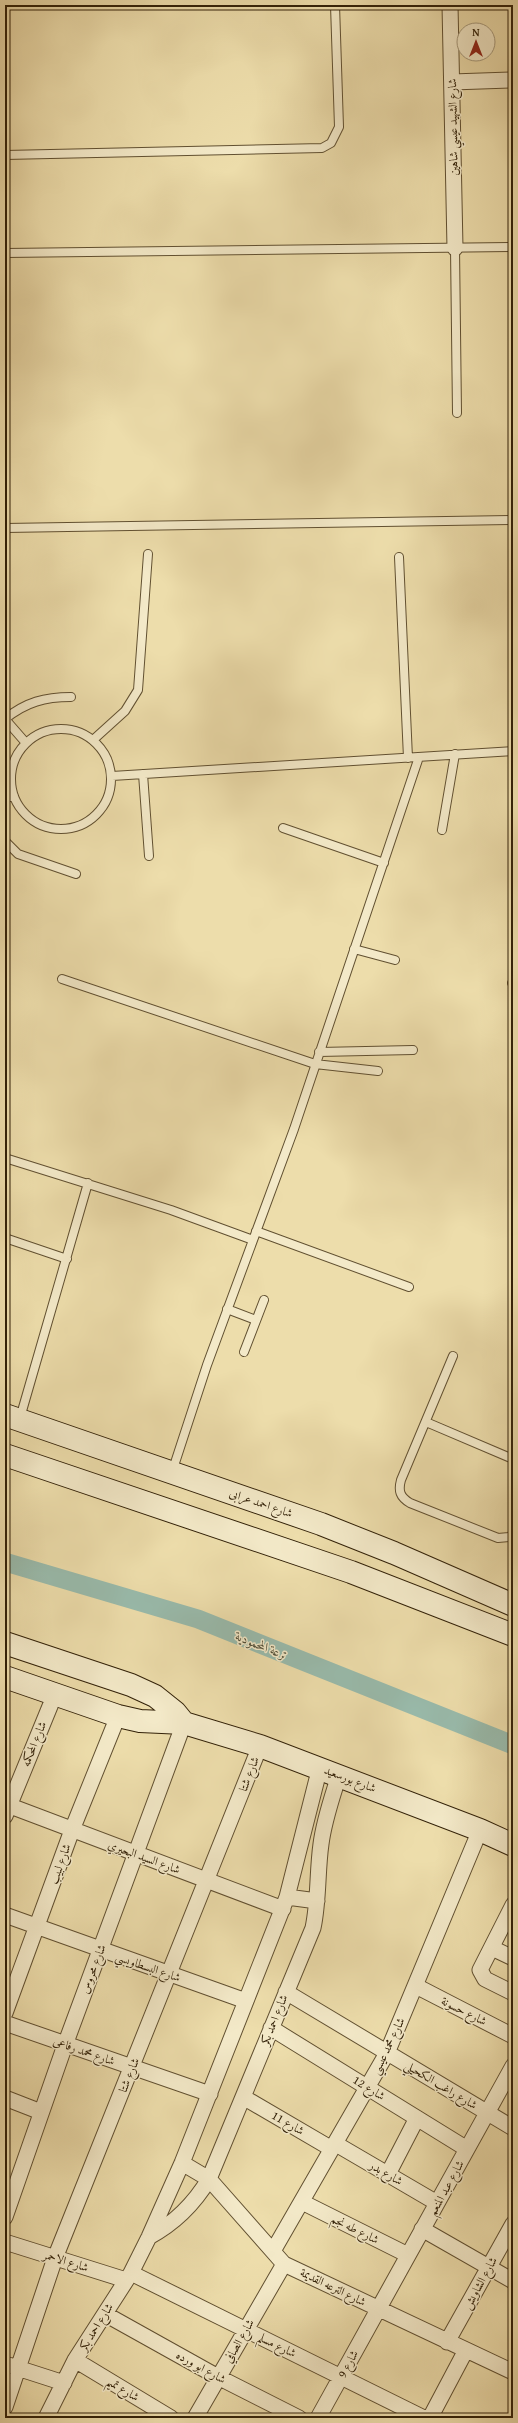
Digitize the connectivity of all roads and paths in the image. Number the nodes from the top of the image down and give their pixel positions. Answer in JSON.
{"nodes":[{"id":1,"x":335,"y":5,"type":"edge"},
{"id":2,"x":450,"y":5,"type":"edge"},
{"id":3,"x":513,"y":80,"type":"edge"},
{"id":4,"x":452,"y":82,"type":"junction"},
{"id":5,"x":5,"y":155,"type":"edge"},
{"id":6,"x":513,"y":247,"type":"edge"},
{"id":7,"x":456,"y":248,"type":"junction"},
{"id":8,"x":5,"y":254,"type":"edge"},
{"id":9,"x":457,"y":413,"type":"dead end"},
{"id":10,"x":513,"y":520,"type":"edge"},
{"id":11,"x":5,"y":528,"type":"edge"},
{"id":12,"x":148,"y":554,"type":"dead end"},
{"id":13,"x":399,"y":557,"type":"dead end"},
{"id":14,"x":71,"y":697,"type":"dead end"},
{"id":15,"x":5,"y":719,"type":"edge"},
{"id":16,"x":93,"y":740,"type":"junction"},
{"id":17,"x":26,"y":743,"type":"junction"},
{"id":18,"x":513,"y":751,"type":"edge"},
{"id":19,"x":456,"y":754,"type":"junction"},
{"id":20,"x":419,"y":757,"type":"junction"},
{"id":21,"x":408,"y":758,"type":"junction"},
{"id":22,"x":143,"y":774,"type":"junction"},
{"id":23,"x":112,"y":776,"type":"junction"},
{"id":24,"x":14,"y":796,"type":"junction"},
{"id":25,"x":5,"y":798,"type":"edge"},
{"id":26,"x":283,"y":828,"type":"dead end"},
{"id":27,"x":442,"y":830,"type":"dead end"},
{"id":28,"x":5,"y":841,"type":"edge"},
{"id":29,"x":149,"y":856,"type":"dead end"},
{"id":30,"x":384,"y":863,"type":"junction"},
{"id":31,"x":76,"y":874,"type":"dead end"},
{"id":32,"x":354,"y":949,"type":"junction"},
{"id":33,"x":395,"y":960,"type":"dead end"},
{"id":34,"x":62,"y":979,"type":"dead end"},
{"id":35,"x":413,"y":1050,"type":"dead end"},
{"id":36,"x":319,"y":1052,"type":"junction"},
{"id":37,"x":315,"y":1064,"type":"junction"},
{"id":38,"x":378,"y":1070,"type":"dead end"},
{"id":39,"x":5,"y":1158,"type":"edge"},
{"id":40,"x":88,"y":1183,"type":"junction"},
{"id":41,"x":256,"y":1231,"type":"junction"},
{"id":42,"x":5,"y":1238,"type":"edge"},
{"id":43,"x":253,"y":1240,"type":"junction"},
{"id":44,"x":67,"y":1259,"type":"junction"},
{"id":45,"x":409,"y":1287,"type":"dead end"},
{"id":46,"x":264,"y":1300,"type":"dead end"},
{"id":47,"x":227,"y":1309,"type":"junction"},
{"id":48,"x":256,"y":1320,"type":"junction"},
{"id":49,"x":244,"y":1352,"type":"dead end"},
{"id":50,"x":453,"y":1356,"type":"dead end"},
{"id":51,"x":12,"y":1417,"type":"edge"},
{"id":52,"x":426,"y":1422,"type":"junction"},
{"id":53,"x":5,"y":1455,"type":"edge"},
{"id":54,"x":513,"y":1459,"type":"edge"},
{"id":55,"x":172,"y":1472,"type":"junction"},
{"id":56,"x":513,"y":1534,"type":"edge"},
{"id":57,"x":513,"y":1605,"type":"edge"},
{"id":58,"x":513,"y":1636,"type":"edge"},
{"id":59,"x":5,"y":1643,"type":"edge"},
{"id":60,"x":5,"y":1677,"type":"edge"},
{"id":61,"x":55,"y":1694,"type":"junction"},
{"id":62,"x":118,"y":1716,"type":"junction"},
{"id":63,"x":184,"y":1723,"type":"junction"},
{"id":64,"x":260,"y":1746,"type":"junction"},
{"id":65,"x":330,"y":1771,"type":"junction"},
{"id":66,"x":6,"y":1808,"type":"edge"},
{"id":67,"x":72,"y":1830,"type":"junction"},
{"id":68,"x":480,"y":1830,"type":"junction"},
{"id":69,"x":513,"y":1845,"type":"edge"},
{"id":70,"x":137,"y":1854,"type":"junction"},
{"id":71,"x":294,"y":1873,"type":"junction"},
{"id":72,"x":318,"y":1877,"type":"junction"},
{"id":73,"x":208,"y":1880,"type":"junction"},
{"id":74,"x":317,"y":1901,"type":"junction"},
{"id":75,"x":285,"y":1903,"type":"junction"},
{"id":76,"x":513,"y":1905,"type":"edge"},
{"id":77,"x":5,"y":1915,"type":"edge"},
{"id":78,"x":37,"y":1926,"type":"junction"},
{"id":79,"x":492,"y":1948,"type":"junction"},
{"id":80,"x":100,"y":1950,"type":"junction"},
{"id":81,"x":513,"y":1958,"type":"edge"},
{"id":82,"x":170,"y":1974,"type":"junction"},
{"id":83,"x":416,"y":1986,"type":"junction"},
{"id":84,"x":286,"y":1992,"type":"junction"},
{"id":85,"x":513,"y":1993,"type":"edge"},
{"id":86,"x":246,"y":2001,"type":"junction"},
{"id":87,"x":5,"y":2013,"type":"edge"},
{"id":88,"x":5,"y":2023,"type":"edge"},
{"id":89,"x":271,"y":2028,"type":"junction"},
{"id":90,"x":513,"y":2036,"type":"edge"},
{"id":91,"x":65,"y":2045,"type":"junction"},
{"id":92,"x":387,"y":2053,"type":"junction"},
{"id":93,"x":513,"y":2066,"type":"edge"},
{"id":94,"x":132,"y":2068,"type":"junction"},
{"id":95,"x":368,"y":2088,"type":"junction"},
{"id":96,"x":210,"y":2094,"type":"junction"},
{"id":97,"x":243,"y":2097,"type":"junction"},
{"id":98,"x":5,"y":2098,"type":"edge"},
{"id":99,"x":41,"y":2112,"type":"junction"},
{"id":100,"x":487,"y":2113,"type":"junction"},
{"id":101,"x":418,"y":2118,"type":"junction"},
{"id":102,"x":513,"y":2128,"type":"edge"},
{"id":103,"x":334,"y":2147,"type":"junction"},
{"id":104,"x":467,"y":2149,"type":"junction"},
{"id":105,"x":182,"y":2163,"type":"junction"},
{"id":106,"x":388,"y":2174,"type":"junction"},
{"id":107,"x":209,"y":2179,"type":"junction"},
{"id":108,"x":302,"y":2202,"type":"junction"},
{"id":109,"x":437,"y":2203,"type":"junction"},
{"id":110,"x":5,"y":2217,"type":"edge"},
{"id":111,"x":513,"y":2224,"type":"edge"},
{"id":112,"x":422,"y":2229,"type":"junction"},
{"id":113,"x":149,"y":2237,"type":"junction"},
{"id":114,"x":5,"y":2242,"type":"edge"},
{"id":115,"x":273,"y":2251,"type":"junction"},
{"id":116,"x":408,"y":2255,"type":"junction"},
{"id":117,"x":55,"y":2258,"type":"junction"},
{"id":118,"x":284,"y":2264,"type":"junction"},
{"id":119,"x":489,"y":2267,"type":"junction"},
{"id":120,"x":128,"y":2276,"type":"junction"},
{"id":121,"x":513,"y":2281,"type":"edge"},
{"id":122,"x":378,"y":2309,"type":"junction"},
{"id":123,"x":105,"y":2314,"type":"junction"},
{"id":124,"x":246,"y":2330,"type":"junction"},
{"id":125,"x":447,"y":2342,"type":"junction"},
{"id":126,"x":466,"y":2350,"type":"junction"},
{"id":127,"x":75,"y":2360,"type":"junction"},
{"id":128,"x":12,"y":2366,"type":"edge"},
{"id":129,"x":513,"y":2372,"type":"edge"},
{"id":130,"x":218,"y":2377,"type":"junction"},
{"id":131,"x":341,"y":2377,"type":"junction"},
{"id":132,"x":64,"y":2383,"type":"junction"},
{"id":133,"x":5,"y":2407,"type":"edge"},
{"id":134,"x":46,"y":2418,"type":"edge"},
{"id":135,"x":172,"y":2418,"type":"edge"},
{"id":136,"x":195,"y":2418,"type":"edge"},
{"id":137,"x":299,"y":2418,"type":"edge"},
{"id":138,"x":318,"y":2418,"type":"edge"},
{"id":139,"x":424,"y":2418,"type":"edge"},
{"id":140,"x":430,"y":2418,"type":"edge"}],
"edges":[{"from":1,"to":5,"type":"lane"},
{"from":2,"to":4,"type":"street","name":"شارع الشهيد عيسي شاهين"},
{"from":3,"to":4,"type":"street"},
{"from":4,"to":7,"type":"street","name":"شارع الشهيد عيسي شاهين"},
{"from":6,"to":7,"type":"lane"},
{"from":7,"to":8,"type":"lane"},
{"from":7,"to":9,"type":"lane"},
{"from":10,"to":11,"type":"lane"},
{"from":12,"to":16,"type":"lane"},
{"from":13,"to":21,"type":"lane"},
{"from":14,"to":15,"type":"lane"},
{"from":15,"to":17,"type":"lane"},
{"from":16,"to":17,"type":"lane"},
{"from":16,"to":23,"type":"lane"},
{"from":17,"to":24,"type":"lane"},
{"from":18,"to":19,"type":"lane"},
{"from":19,"to":20,"type":"lane"},
{"from":19,"to":27,"type":"lane"},
{"from":20,"to":21,"type":"lane"},
{"from":20,"to":30,"type":"lane"},
{"from":21,"to":22,"type":"lane"},
{"from":22,"to":23,"type":"lane"},
{"from":22,"to":29,"type":"lane"},
{"from":23,"to":24,"type":"lane"},
{"from":24,"to":25,"type":"lane"},
{"from":26,"to":30,"type":"lane"},
{"from":28,"to":31,"type":"lane"},
{"from":30,"to":32,"type":"lane"},
{"from":32,"to":33,"type":"lane"},
{"from":32,"to":36,"type":"lane"},
{"from":34,"to":37,"type":"lane"},
{"from":35,"to":36,"type":"lane"},
{"from":36,"to":37,"type":"lane"},
{"from":37,"to":38,"type":"lane"},
{"from":37,"to":41,"type":"lane"},
{"from":39,"to":40,"type":"lane"},
{"from":40,"to":43,"type":"lane"},
{"from":40,"to":44,"type":"lane"},
{"from":41,"to":43,"type":"lane"},
{"from":41,"to":45,"type":"lane"},
{"from":42,"to":44,"type":"lane"},
{"from":43,"to":47,"type":"lane"},
{"from":44,"to":51,"type":"lane"},
{"from":46,"to":48,"type":"lane"},
{"from":47,"to":48,"type":"lane"},
{"from":47,"to":55,"type":"lane"},
{"from":48,"to":49,"type":"lane"},
{"from":50,"to":52,"type":"lane"},
{"from":51,"to":55,"type":"main road","name":"شارع احمد عرابى"},
{"from":52,"to":54,"type":"lane"},
{"from":52,"to":56,"type":"lane"},
{"from":53,"to":58,"type":"main road"},
{"from":55,"to":57,"type":"main road","name":"شارع احمد عرابى"},
{"from":59,"to":63,"type":"main road"},
{"from":60,"to":61,"type":"main road","name":"شارع بورسعيد"},
{"from":61,"to":62,"type":"main road","name":"شارع بورسعيد"},
{"from":61,"to":66,"type":"street","name":"شارع المحكمه"},
{"from":62,"to":63,"type":"main road","name":"شارع بورسعيد"},
{"from":62,"to":67,"type":"street","name":"شارع لبيب"},
{"from":63,"to":64,"type":"main road","name":"شارع بورسعيد"},
{"from":63,"to":70,"type":"street","name":"شارع محروس"},
{"from":64,"to":65,"type":"main road","name":"شارع بورسعيد"},
{"from":64,"to":73,"type":"street","name":"شارع شتا"},
{"from":65,"to":68,"type":"main road","name":"شارع بورسعيد"},
{"from":65,"to":71,"type":"street","name":"شارع احمد بكر"},
{"from":65,"to":72,"type":"street","name":"شارع احمد بكر"},
{"from":66,"to":67,"type":"street","name":"شارع السيد البحيري"},
{"from":67,"to":70,"type":"street","name":"شارع السيد البحيري"},
{"from":67,"to":78,"type":"street","name":"شارع لبيب"},
{"from":68,"to":69,"type":"main road","name":"شارع بورسعيد"},
{"from":68,"to":83,"type":"street","name":"شارع محمد عيسي"},
{"from":70,"to":73,"type":"street","name":"شارع السيد البحيري"},
{"from":70,"to":80,"type":"street","name":"شارع محروس"},
{"from":71,"to":72,"type":"street"},
{"from":71,"to":75,"type":"street","name":"شارع احمد بكر"},
{"from":72,"to":74,"type":"street","name":"شارع احمد بكر"},
{"from":73,"to":75,"type":"street","name":"شارع السيد البحيري"},
{"from":73,"to":82,"type":"street","name":"شارع شتا"},
{"from":74,"to":75,"type":"street","name":"شارع السيد البحيري"},
{"from":74,"to":84,"type":"street","name":"شارع احمد بكر"},
{"from":75,"to":86,"type":"street","name":"شارع احمد بكر"},
{"from":76,"to":79,"type":"street"},
{"from":77,"to":78,"type":"street","name":"شارع البسطاويسي"},
{"from":78,"to":80,"type":"street","name":"شارع البسطاويسي"},
{"from":78,"to":87,"type":"street","name":"شارع لبيب"},
{"from":79,"to":81,"type":"street"},
{"from":79,"to":85,"type":"street"},
{"from":80,"to":82,"type":"street","name":"شارع البسطاويسي"},
{"from":80,"to":91,"type":"street","name":"شارع محروس"},
{"from":82,"to":86,"type":"street","name":"شارع البسطاويسي"},
{"from":82,"to":94,"type":"street","name":"شارع شتا"},
{"from":83,"to":90,"type":"street","name":"شارع حسونة"},
{"from":83,"to":92,"type":"street","name":"شارع محمد عيسي"},
{"from":84,"to":89,"type":"street","name":"شارع احمد بكر"},
{"from":84,"to":92,"type":"street","name":"شارع راغب الكحيلي"},
{"from":86,"to":96,"type":"street","name":"شارع احمد بكر"},
{"from":88,"to":91,"type":"street","name":"شارع محمد رفاعى"},
{"from":89,"to":95,"type":"street","name":"شارع 12"},
{"from":89,"to":97,"type":"street","name":"شارع احمد بكر"},
{"from":91,"to":94,"type":"street","name":"شارع محمد رفاعى"},
{"from":91,"to":99,"type":"street","name":"شارع محروس"},
{"from":92,"to":95,"type":"street","name":"شارع محمد عيسي"},
{"from":92,"to":100,"type":"street","name":"شارع راغب الكحيلي"},
{"from":93,"to":100,"type":"street","name":"شارع عبد المنعم"},
{"from":94,"to":96,"type":"street","name":"شارع محمد رفاعى"},
{"from":94,"to":117,"type":"street","name":"شارع شتا"},
{"from":95,"to":101,"type":"street","name":"شارع 12"},
{"from":95,"to":103,"type":"street","name":"شارع محمد عيسي"},
{"from":96,"to":105,"type":"street","name":"شارع احمد بكر"},
{"from":97,"to":103,"type":"street","name":"شارع 11"},
{"from":97,"to":107,"type":"street","name":"شارع احمد بكر"},
{"from":98,"to":99,"type":"street"},
{"from":99,"to":110,"type":"street","name":"شارع محروس"},
{"from":100,"to":102,"type":"street","name":"شارع راغب الكحيلي"},
{"from":100,"to":104,"type":"street","name":"شارع عبد المنعم"},
{"from":101,"to":104,"type":"street","name":"شارع 12"},
{"from":101,"to":106,"type":"street"},
{"from":103,"to":106,"type":"street","name":"شارع بدر"},
{"from":103,"to":108,"type":"street","name":"شارع محمد عيسي"},
{"from":104,"to":109,"type":"street","name":"شارع عبد المنعم"},
{"from":105,"to":107,"type":"street","name":"شارع الترعه القديمة"},
{"from":105,"to":113,"type":"street","name":"شارع احمد بكر"},
{"from":106,"to":109,"type":"street","name":"شارع بدر"},
{"from":107,"to":113,"type":"street","name":"شارع احمد بكر"},
{"from":107,"to":115,"type":"street","name":"شارع الترعه القديمة"},
{"from":108,"to":115,"type":"street","name":"شارع محمد عيسي"},
{"from":108,"to":116,"type":"street","name":"شارع طه نجم"},
{"from":109,"to":112,"type":"street","name":"شارع عبد المنعم"},
{"from":111,"to":119,"type":"street","name":"شارع الشاويش"},
{"from":112,"to":116,"type":"street","name":"شارع عبد المنعم"},
{"from":112,"to":119,"type":"street"},
{"from":113,"to":120,"type":"street","name":"شارع احمد بكر"},
{"from":114,"to":117,"type":"street","name":"شارع الاحمر"},
{"from":115,"to":118,"type":"street","name":"شارع الترعه القديمة"},
{"from":116,"to":122,"type":"street","name":"شارع عبد المنعم"},
{"from":117,"to":120,"type":"street","name":"شارع الاحمر"},
{"from":117,"to":128,"type":"street","name":"شارع شتا"},
{"from":118,"to":122,"type":"street","name":"شارع الترعه القديمة"},
{"from":118,"to":124,"type":"street","name":"شارع الصافي"},
{"from":119,"to":121,"type":"street"},
{"from":119,"to":125,"type":"street","name":"شارع الشاويش"},
{"from":120,"to":123,"type":"street","name":"شارع احمد بكر"},
{"from":120,"to":124,"type":"street","name":"شارع مسلم"},
{"from":122,"to":125,"type":"street","name":"شارع الترعه القديمة"},
{"from":122,"to":131,"type":"street","name":"شارع 9"},
{"from":123,"to":127,"type":"street","name":"شارع احمد بكر"},
{"from":123,"to":130,"type":"street","name":"شارع ابو ورده"},
{"from":124,"to":130,"type":"street","name":"شارع الصافي"},
{"from":124,"to":131,"type":"street","name":"شارع مسلم"},
{"from":125,"to":126,"type":"street","name":"شارع الترعه القديمة"},
{"from":126,"to":129,"type":"street","name":"شارع الترعه القديمة"},
{"from":126,"to":140,"type":"street"},
{"from":127,"to":132,"type":"street","name":"شارع احمد بكر"},
{"from":127,"to":135,"type":"street","name":"شارع تميم"},
{"from":128,"to":132,"type":"street"},
{"from":128,"to":133,"type":"street","name":"شارع شتا"},
{"from":130,"to":136,"type":"street","name":"شارع الصافي"},
{"from":130,"to":137,"type":"street","name":"شارع ابو ورده"},
{"from":131,"to":138,"type":"street","name":"شارع 9"},
{"from":131,"to":139,"type":"street","name":"شارع مسلم"},
{"from":132,"to":134,"type":"street","name":"شارع احمد بكر"}]}
